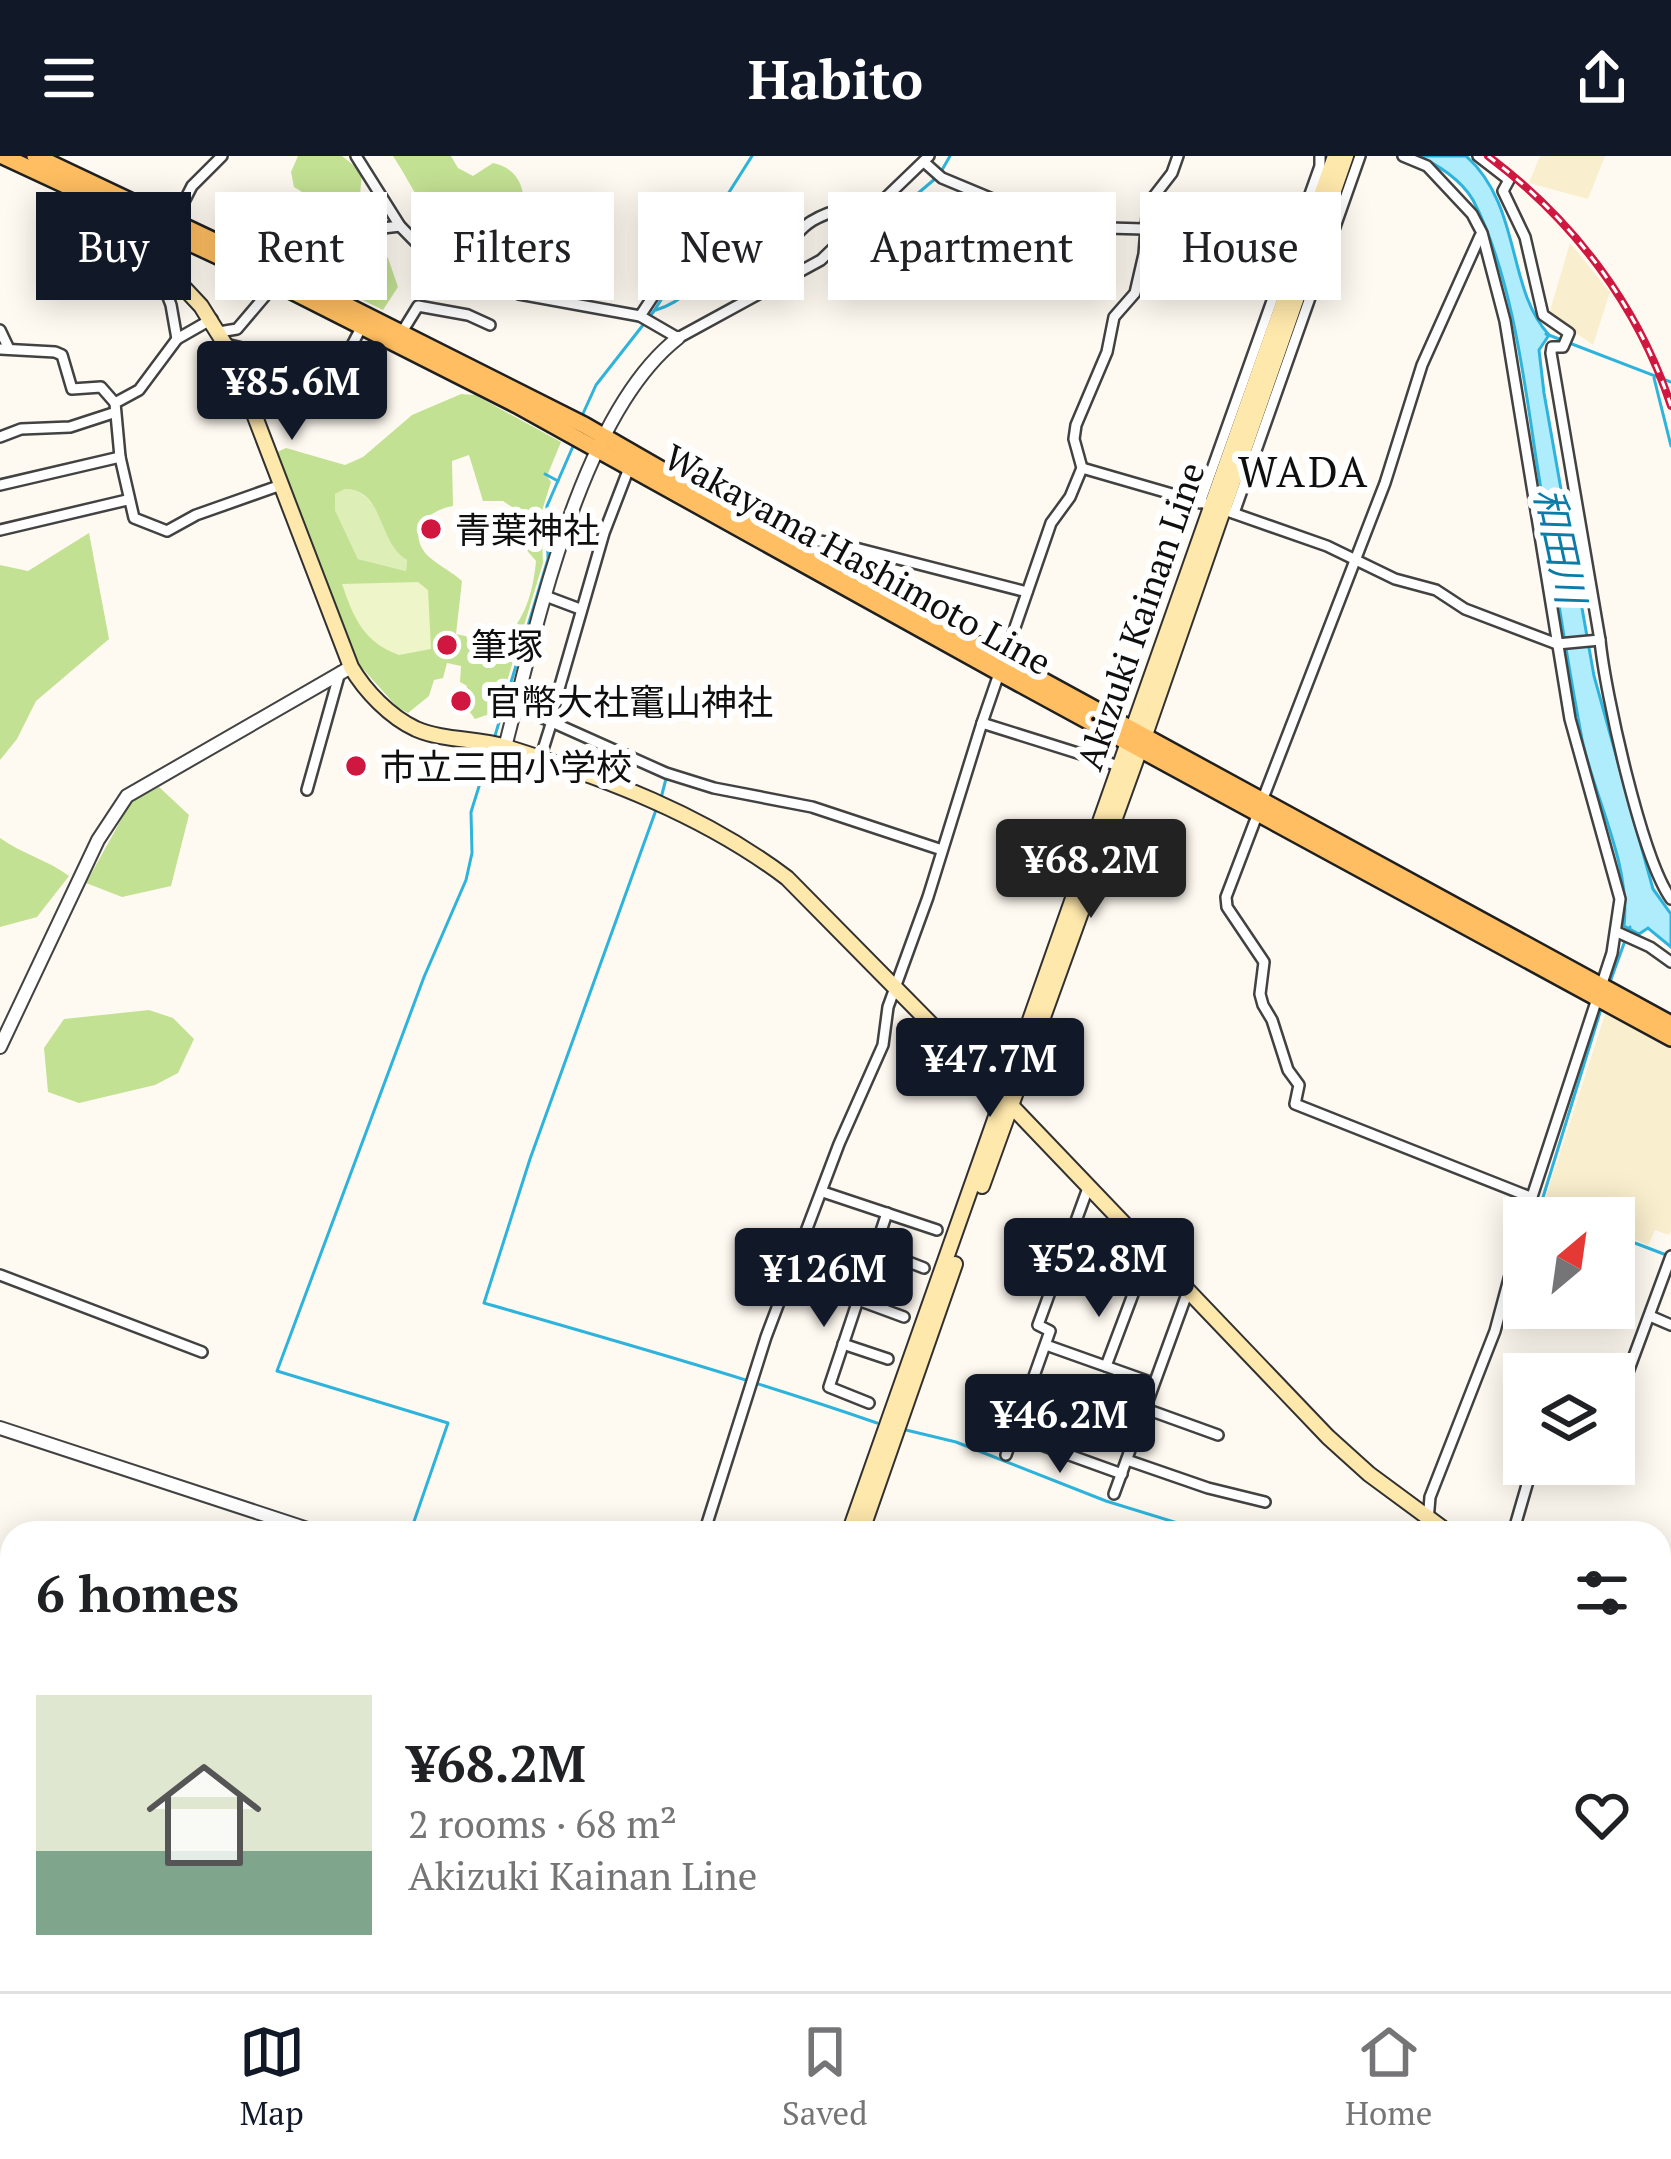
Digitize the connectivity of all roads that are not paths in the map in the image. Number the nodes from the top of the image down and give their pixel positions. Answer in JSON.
{"nodes":[{"id":1,"x":3,"y":156,"type":"edge"},
{"id":2,"x":35,"y":156,"type":"edge"},
{"id":3,"x":221,"y":156,"type":"edge"},
{"id":4,"x":356,"y":156,"type":"edge"},
{"id":5,"x":1178,"y":156,"type":"edge"},
{"id":6,"x":1320,"y":156,"type":"edge"},
{"id":7,"x":1335,"y":156,"type":"edge"},
{"id":8,"x":1346,"y":156,"type":"edge"},
{"id":9,"x":1360,"y":156,"type":"edge"},
{"id":10,"x":1403,"y":156,"type":"edge"},
{"id":11,"x":1478,"y":156,"type":"edge"},
{"id":12,"x":926,"y":159,"type":"edge"},
{"id":13,"x":90,"y":192,"type":"edge"},
{"id":14,"x":102,"y":192,"type":"edge"},
{"id":15,"x":189,"y":192,"type":"edge"},
{"id":16,"x":893,"y":192,"type":"edge"},
{"id":17,"x":1158,"y":192,"type":"edge"},
{"id":18,"x":828,"y":213,"type":"edge"},
{"id":19,"x":400,"y":226,"type":"junction"},
{"id":20,"x":387,"y":227,"type":"edge"},
{"id":21,"x":1140,"y":229,"type":"edge"},
{"id":22,"x":1482,"y":233,"type":"junction"},
{"id":23,"x":191,"y":236,"type":"edge"},
{"id":24,"x":828,"y":254,"type":"edge"},
{"id":25,"x":1140,"y":271,"type":"edge"},
{"id":26,"x":169,"y":300,"type":"edge"},
{"id":27,"x":191,"y":300,"type":"edge"},
{"id":28,"x":262,"y":300,"type":"edge"},
{"id":29,"x":310,"y":300,"type":"edge"},
{"id":30,"x":1285,"y":312,"type":"junction"},
{"id":31,"x":641,"y":317,"type":"junction"},
{"id":32,"x":490,"y":325,"type":"dead end"},
{"id":33,"x":362,"y":326,"type":"junction"},
{"id":34,"x":0,"y":330,"type":"edge"},
{"id":35,"x":219,"y":332,"type":"junction"},
{"id":36,"x":402,"y":332,"type":"junction"},
{"id":37,"x":678,"y":338,"type":"junction"},
{"id":38,"x":177,"y":340,"type":"junction"},
{"id":39,"x":4,"y":349,"type":"edge"},
{"id":40,"x":114,"y":408,"type":"junction"},
{"id":41,"x":575,"y":429,"type":"junction"},
{"id":42,"x":0,"y":437,"type":"edge"},
{"id":43,"x":602,"y":443,"type":"junction"},
{"id":44,"x":120,"y":457,"type":"junction"},
{"id":45,"x":630,"y":466,"type":"junction"},
{"id":46,"x":1082,"y":468,"type":"junction"},
{"id":47,"x":281,"y":484,"type":"junction"},
{"id":48,"x":0,"y":485,"type":"edge"},
{"id":49,"x":128,"y":500,"type":"junction"},
{"id":50,"x":1216,"y":508,"type":"junction"},
{"id":51,"x":0,"y":530,"type":"edge"},
{"id":52,"x":802,"y":555,"type":"junction"},
{"id":53,"x":1357,"y":561,"type":"junction"},
{"id":54,"x":1027,"y":592,"type":"junction"},
{"id":55,"x":548,"y":596,"type":"junction"},
{"id":56,"x":580,"y":609,"type":"junction"},
{"id":57,"x":1598,"y":640,"type":"junction"},
{"id":58,"x":1557,"y":644,"type":"junction"},
{"id":59,"x":1002,"y":667,"type":"junction"},
{"id":60,"x":345,"y":669,"type":"junction"},
{"id":61,"x":516,"y":706,"type":"junction"},
{"id":62,"x":551,"y":720,"type":"junction"},
{"id":63,"x":982,"y":723,"type":"junction"},
{"id":64,"x":1136,"y":738,"type":"junction"},
{"id":65,"x":497,"y":745,"type":"junction"},
{"id":66,"x":540,"y":759,"type":"junction"},
{"id":67,"x":1119,"y":766,"type":"junction"},
{"id":68,"x":307,"y":790,"type":"dead end"},
{"id":69,"x":1260,"y":807,"type":"junction"},
{"id":70,"x":942,"y":850,"type":"junction"},
{"id":71,"x":1671,"y":899,"type":"edge"},
{"id":72,"x":1617,"y":932,"type":"junction"},
{"id":73,"x":1671,"y":962,"type":"edge"},
{"id":74,"x":896,"y":989,"type":"junction"},
{"id":75,"x":1598,"y":992,"type":"junction"},
{"id":76,"x":1671,"y":1024,"type":"edge"},
{"id":77,"x":1671,"y":1038,"type":"edge"},
{"id":78,"x":0,"y":1047,"type":"edge"},
{"id":79,"x":1006,"y":1100,"type":"junction"},
{"id":80,"x":1088,"y":1188,"type":"junction"},
{"id":81,"x":823,"y":1192,"type":"junction"},
{"id":82,"x":1530,"y":1197,"type":"joint"},
{"id":83,"x":887,"y":1214,"type":"junction"},
{"id":84,"x":937,"y":1230,"type":"dead end"},
{"id":85,"x":875,"y":1249,"type":"junction"},
{"id":86,"x":1671,"y":1256,"type":"edge"},
{"id":87,"x":924,"y":1268,"type":"dead end"},
{"id":88,"x":0,"y":1276,"type":"edge"},
{"id":89,"x":1135,"y":1289,"type":"dead end"},
{"id":90,"x":1188,"y":1291,"type":"junction"},
{"id":91,"x":858,"y":1300,"type":"junction"},
{"id":92,"x":1503,"y":1301,"type":"edge"},
{"id":93,"x":1650,"y":1316,"type":"junction"},
{"id":94,"x":904,"y":1317,"type":"dead end"},
{"id":95,"x":1671,"y":1325,"type":"edge"},
{"id":96,"x":843,"y":1344,"type":"junction"},
{"id":97,"x":1046,"y":1345,"type":"junction"},
{"id":98,"x":202,"y":1352,"type":"dead end"},
{"id":99,"x":1635,"y":1355,"type":"edge"},
{"id":100,"x":888,"y":1359,"type":"dead end"},
{"id":101,"x":1106,"y":1366,"type":"junction"},
{"id":102,"x":1153,"y":1383,"type":"junction"},
{"id":103,"x":1030,"y":1390,"type":"junction"},
{"id":104,"x":869,"y":1403,"type":"dead end"},
{"id":105,"x":1146,"y":1408,"type":"junction"},
{"id":106,"x":0,"y":1428,"type":"edge"},
{"id":107,"x":1138,"y":1428,"type":"junction"},
{"id":108,"x":1013,"y":1435,"type":"junction"},
{"id":109,"x":1218,"y":1435,"type":"dead end"},
{"id":110,"x":1006,"y":1455,"type":"dead end"},
{"id":111,"x":1127,"y":1460,"type":"junction"},
{"id":112,"x":1121,"y":1474,"type":"junction"},
{"id":113,"x":1527,"y":1485,"type":"edge"},
{"id":114,"x":1114,"y":1494,"type":"dead end"},
{"id":115,"x":1265,"y":1502,"type":"dead end"},
{"id":116,"x":1427,"y":1515,"type":"junction"},
{"id":117,"x":283,"y":1521,"type":"edge"},
{"id":118,"x":708,"y":1521,"type":"edge"},
{"id":119,"x":853,"y":1521,"type":"edge"},
{"id":120,"x":865,"y":1521,"type":"edge"},
{"id":121,"x":1427,"y":1521,"type":"edge"},
{"id":122,"x":1434,"y":1521,"type":"edge"},
{"id":123,"x":1516,"y":1521,"type":"edge"}],
"edges":[{"from":1,"to":13,"type":"main road","name":"Wakayama Hashimoto Line"},
{"from":2,"to":14,"type":"main road","name":"Wakayama Hashimoto Line"},
{"from":3,"to":15,"type":"street"},
{"from":4,"to":19,"type":"street"},
{"from":5,"to":17,"type":"street"},
{"from":6,"to":50,"type":"street"},
{"from":7,"to":30,"type":"main road","name":"Akizuki Kainan Line"},
{"from":8,"to":30,"type":"main road","name":"Akizuki Kainan Line"},
{"from":9,"to":50,"type":"street"},
{"from":10,"to":22,"type":"street"},
{"from":11,"to":57,"type":"street"},
{"from":12,"to":16,"type":"street"},
{"from":12,"to":21,"type":"street"},
{"from":18,"to":31,"type":"street"},
{"from":19,"to":20,"type":"street"},
{"from":19,"to":31,"type":"street"},
{"from":22,"to":53,"type":"street"},
{"from":22,"to":58,"type":"street"},
{"from":23,"to":36,"type":"main road","name":"Wakayama Hashimoto Line"},
{"from":24,"to":37,"type":"street"},
{"from":25,"to":46,"type":"street"},
{"from":26,"to":38,"type":"street"},
{"from":27,"to":35,"type":"main road"},
{"from":28,"to":35,"type":"street"},
{"from":29,"to":33,"type":"main road","name":"Wakayama Hashimoto Line"},
{"from":30,"to":50,"type":"main road","name":"Akizuki Kainan Line"},
{"from":31,"to":37,"type":"street"},
{"from":32,"to":36,"type":"street"},
{"from":33,"to":35,"type":"street"},
{"from":33,"to":41,"type":"main road","name":"Wakayama Hashimoto Line"},
{"from":34,"to":39,"type":"street"},
{"from":35,"to":38,"type":"street"},
{"from":35,"to":47,"type":"main road"},
{"from":36,"to":41,"type":"main road","name":"Wakayama Hashimoto Line"},
{"from":37,"to":43,"type":"street"},
{"from":38,"to":40,"type":"street"},
{"from":39,"to":40,"type":"street"},
{"from":40,"to":42,"type":"street"},
{"from":40,"to":44,"type":"street"},
{"from":41,"to":43,"type":"main road","name":"Wakayama Hashimoto Line"},
{"from":43,"to":45,"type":"main road","name":"Wakayama Hashimoto Line"},
{"from":43,"to":52,"type":"main road","name":"Wakayama Hashimoto Line"},
{"from":43,"to":55,"type":"street"},
{"from":44,"to":48,"type":"street"},
{"from":44,"to":49,"type":"street"},
{"from":45,"to":52,"type":"main road","name":"Wakayama Hashimoto Line"},
{"from":45,"to":56,"type":"street"},
{"from":46,"to":50,"type":"street"},
{"from":46,"to":54,"type":"street"},
{"from":47,"to":49,"type":"street"},
{"from":47,"to":60,"type":"main road"},
{"from":49,"to":51,"type":"street"},
{"from":50,"to":53,"type":"street"},
{"from":50,"to":64,"type":"main road","name":"Akizuki Kainan Line"},
{"from":52,"to":54,"type":"street"},
{"from":52,"to":59,"type":"main road","name":"Wakayama Hashimoto Line"},
{"from":53,"to":58,"type":"street"},
{"from":53,"to":69,"type":"street"},
{"from":54,"to":59,"type":"street"},
{"from":55,"to":56,"type":"street"},
{"from":55,"to":61,"type":"street"},
{"from":56,"to":62,"type":"street"},
{"from":57,"to":58,"type":"street"},
{"from":57,"to":71,"type":"street"},
{"from":58,"to":72,"type":"street"},
{"from":59,"to":63,"type":"street"},
{"from":59,"to":64,"type":"main road","name":"Wakayama Hashimoto Line"},
{"from":60,"to":65,"type":"main road"},
{"from":60,"to":68,"type":"street"},
{"from":60,"to":78,"type":"street"},
{"from":61,"to":62,"type":"street"},
{"from":61,"to":65,"type":"street"},
{"from":62,"to":66,"type":"street"},
{"from":62,"to":70,"type":"street"},
{"from":63,"to":67,"type":"street"},
{"from":63,"to":70,"type":"street"},
{"from":64,"to":67,"type":"main road","name":"Akizuki Kainan Line"},
{"from":64,"to":69,"type":"main road","name":"Wakayama Hashimoto Line"},
{"from":64,"to":79,"type":"main road","name":"Akizuki Kainan Line"},
{"from":65,"to":66,"type":"main road"},
{"from":66,"to":74,"type":"main road"},
{"from":67,"to":79,"type":"main road","name":"Akizuki Kainan Line"},
{"from":69,"to":75,"type":"main road","name":"Wakayama Hashimoto Line"},
{"from":69,"to":82,"type":"street"},
{"from":70,"to":74,"type":"street"},
{"from":72,"to":73,"type":"street"},
{"from":72,"to":75,"type":"street"},
{"from":74,"to":79,"type":"main road"},
{"from":74,"to":81,"type":"street"},
{"from":75,"to":76,"type":"main road","name":"Wakayama Hashimoto Line"},
{"from":75,"to":77,"type":"main road","name":"Wakayama Hashimoto Line"},
{"from":75,"to":82,"type":"street"},
{"from":79,"to":80,"type":"main road"},
{"from":79,"to":119,"type":"main road"},
{"from":79,"to":120,"type":"main road"},
{"from":80,"to":90,"type":"main road"},
{"from":80,"to":97,"type":"street"},
{"from":81,"to":83,"type":"street"},
{"from":81,"to":118,"type":"street"},
{"from":83,"to":84,"type":"street"},
{"from":83,"to":85,"type":"street"},
{"from":85,"to":87,"type":"street"},
{"from":85,"to":91,"type":"street"},
{"from":86,"to":93,"type":"street"},
{"from":88,"to":98,"type":"street"},
{"from":89,"to":101,"type":"street"},
{"from":90,"to":102,"type":"street"},
{"from":90,"to":116,"type":"main road"},
{"from":91,"to":94,"type":"street"},
{"from":91,"to":96,"type":"street"},
{"from":92,"to":116,"type":"street"},
{"from":93,"to":95,"type":"street"},
{"from":93,"to":99,"type":"street"},
{"from":96,"to":100,"type":"street"},
{"from":96,"to":104,"type":"street"},
{"from":97,"to":101,"type":"street"},
{"from":97,"to":103,"type":"street"},
{"from":101,"to":102,"type":"street"},
{"from":102,"to":105,"type":"street"},
{"from":103,"to":107,"type":"street"},
{"from":103,"to":108,"type":"street"},
{"from":105,"to":107,"type":"street"},
{"from":105,"to":109,"type":"street"},
{"from":106,"to":117,"type":"street"},
{"from":107,"to":111,"type":"street"},
{"from":108,"to":110,"type":"street"},
{"from":108,"to":112,"type":"street"},
{"from":111,"to":112,"type":"street"},
{"from":111,"to":115,"type":"street"},
{"from":112,"to":114,"type":"street"},
{"from":113,"to":123,"type":"street"},
{"from":116,"to":121,"type":"street"},
{"from":116,"to":122,"type":"main road"}]}
